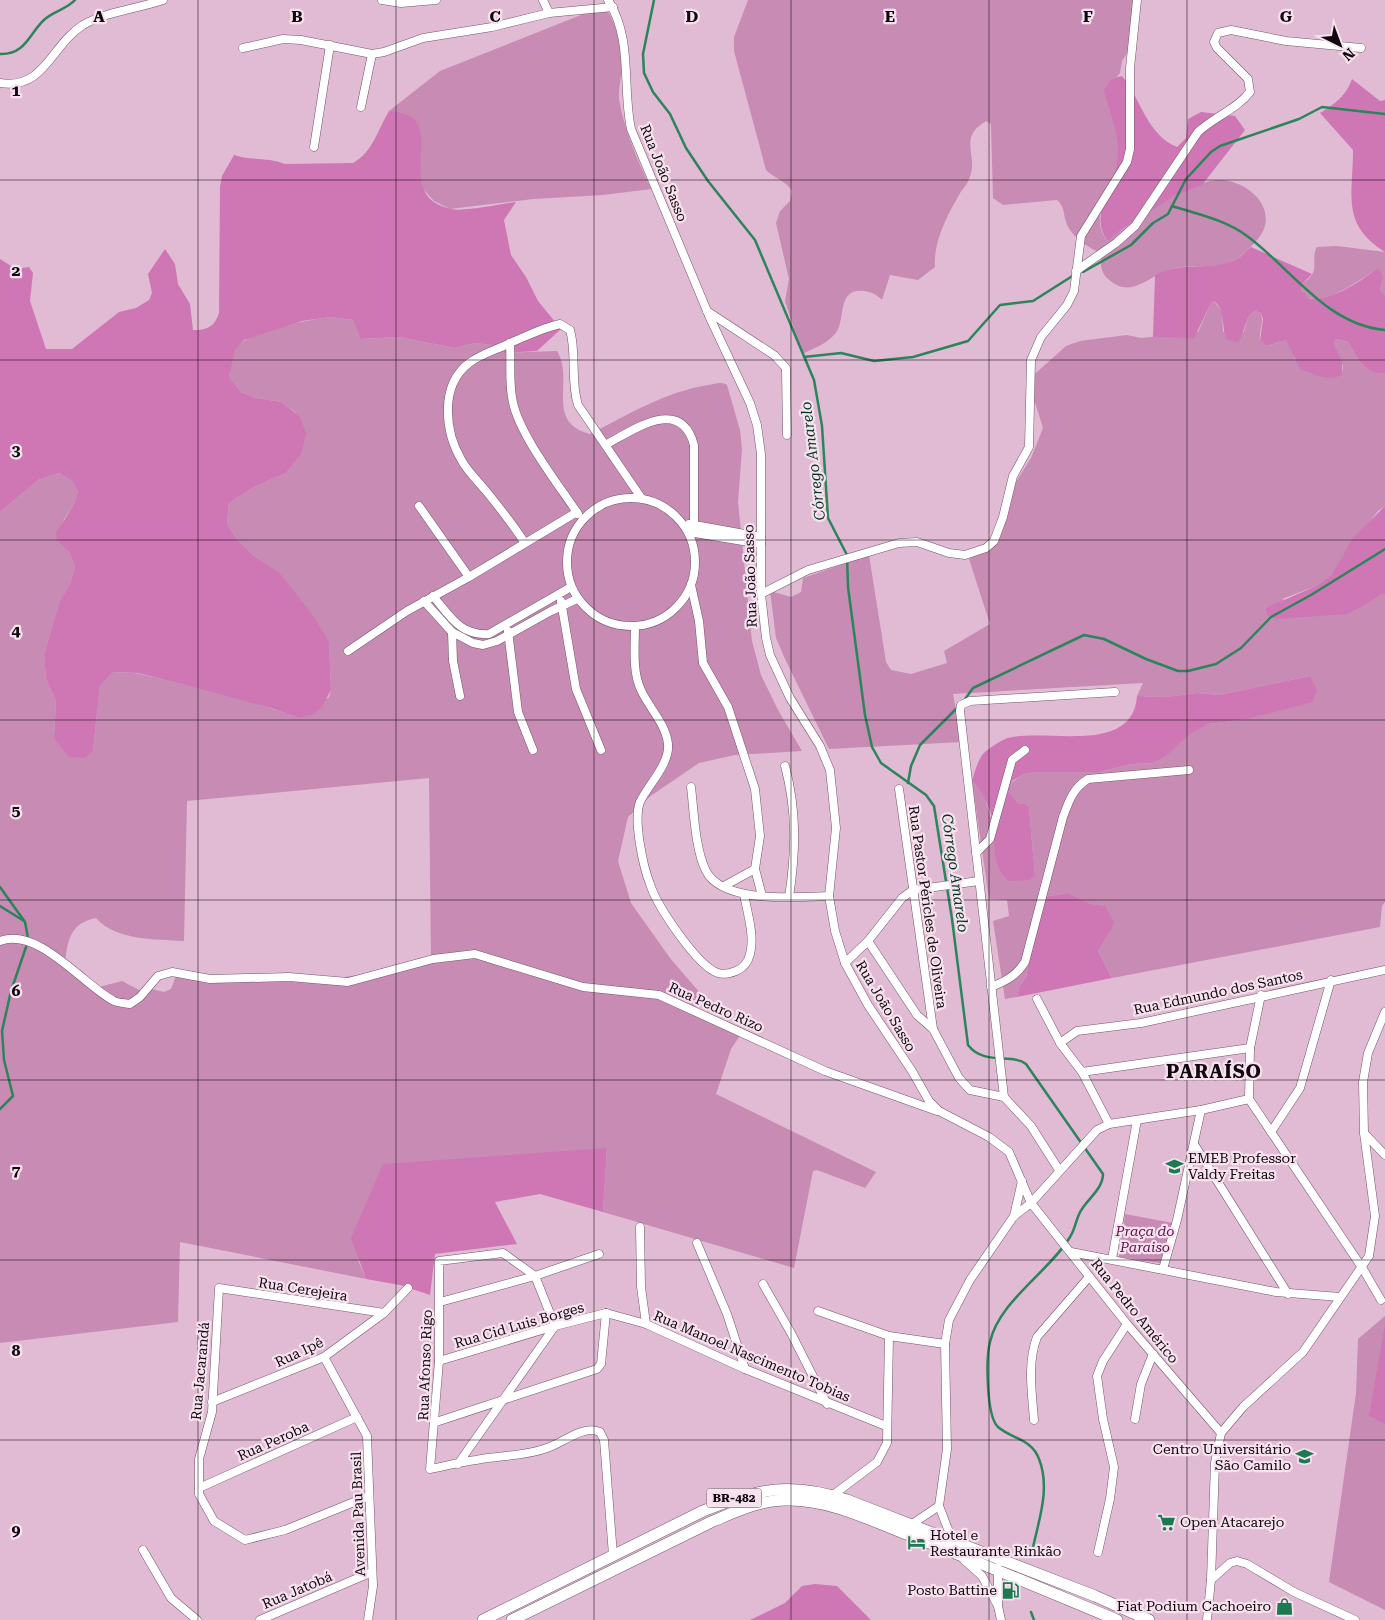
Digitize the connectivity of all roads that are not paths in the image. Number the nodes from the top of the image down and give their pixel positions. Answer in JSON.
{"nodes":[{"id":1,"x":163,"y":0,"type":"edge"},
{"id":2,"x":382,"y":0,"type":"edge"},
{"id":3,"x":436,"y":0,"type":"edge"},
{"id":4,"x":543,"y":0,"type":"edge"},
{"id":5,"x":1137,"y":0,"type":"edge"},
{"id":6,"x":611,"y":4,"type":"edge"},
{"id":7,"x":549,"y":13,"type":"junction"},
{"id":8,"x":330,"y":44,"type":"junction"},
{"id":9,"x":243,"y":48,"type":"dead end"},
{"id":10,"x":1362,"y":48,"type":"dead end"},
{"id":11,"x":372,"y":54,"type":"junction"},
{"id":12,"x":0,"y":83,"type":"edge"},
{"id":13,"x":361,"y":107,"type":"dead end"},
{"id":14,"x":314,"y":146,"type":"dead end"},
{"id":15,"x":1076,"y":271,"type":"junction"},
{"id":16,"x":707,"y":311,"type":"junction"},
{"id":17,"x":510,"y":343,"type":"junction"},
{"id":18,"x":787,"y":435,"type":"dead end"},
{"id":19,"x":607,"y":444,"type":"junction"},
{"id":20,"x":642,"y":499,"type":"junction"},
{"id":21,"x":419,"y":506,"type":"dead end"},
{"id":22,"x":577,"y":512,"type":"junction"},
{"id":23,"x":582,"y":520,"type":"junction"},
{"id":24,"x":692,"y":529,"type":"junction"},
{"id":25,"x":761,"y":541,"type":"junction"},
{"id":26,"x":525,"y":543,"type":"junction"},
{"id":27,"x":469,"y":577,"type":"junction"},
{"id":28,"x":691,"y":584,"type":"junction"},
{"id":29,"x":571,"y":587,"type":"junction"},
{"id":30,"x":558,"y":594,"type":"junction"},
{"id":31,"x":761,"y":594,"type":"junction"},
{"id":32,"x":433,"y":596,"type":"junction"},
{"id":33,"x":577,"y":599,"type":"junction"},
{"id":34,"x":424,"y":601,"type":"junction"},
{"id":35,"x":562,"y":605,"type":"junction"},
{"id":36,"x":506,"y":625,"type":"junction"},
{"id":37,"x":635,"y":626,"type":"junction"},
{"id":38,"x":452,"y":632,"type":"junction"},
{"id":39,"x":509,"y":634,"type":"junction"},
{"id":40,"x":348,"y":650,"type":"dead end"},
{"id":41,"x":1115,"y":692,"type":"dead end"},
{"id":42,"x":460,"y":696,"type":"dead end"},
{"id":43,"x":533,"y":750,"type":"dead end"},
{"id":44,"x":601,"y":750,"type":"dead end"},
{"id":45,"x":1025,"y":750,"type":"dead end"},
{"id":46,"x":785,"y":766,"type":"dead end"},
{"id":47,"x":1189,"y":770,"type":"dead end"},
{"id":48,"x":691,"y":787,"type":"dead end"},
{"id":49,"x":899,"y":789,"type":"dead end"},
{"id":50,"x":976,"y":852,"type":"junction"},
{"id":51,"x":755,"y":869,"type":"junction"},
{"id":52,"x":979,"y":881,"type":"junction"},
{"id":53,"x":724,"y":886,"type":"junction"},
{"id":54,"x":913,"y":890,"type":"junction"},
{"id":55,"x":744,"y":894,"type":"junction"},
{"id":56,"x":762,"y":896,"type":"junction"},
{"id":57,"x":829,"y":896,"type":"junction"},
{"id":58,"x":789,"y":897,"type":"junction"},
{"id":59,"x":868,"y":940,"type":"junction"},
{"id":60,"x":0,"y":941,"type":"edge"},
{"id":61,"x":845,"y":963,"type":"junction"},
{"id":62,"x":1385,"y":970,"type":"edge"},
{"id":63,"x":1331,"y":980,"type":"junction"},
{"id":64,"x":990,"y":987,"type":"junction"},
{"id":65,"x":1261,"y":995,"type":"junction"},
{"id":66,"x":1036,"y":999,"type":"dead end"},
{"id":67,"x":1385,"y":1012,"type":"edge"},
{"id":68,"x":933,"y":1029,"type":"junction"},
{"id":69,"x":1060,"y":1043,"type":"junction"},
{"id":70,"x":1250,"y":1048,"type":"junction"},
{"id":71,"x":1082,"y":1072,"type":"junction"},
{"id":72,"x":1004,"y":1096,"type":"junction"},
{"id":73,"x":1249,"y":1099,"type":"junction"},
{"id":74,"x":1201,"y":1110,"type":"junction"},
{"id":75,"x":939,"y":1111,"type":"junction"},
{"id":76,"x":1137,"y":1120,"type":"junction"},
{"id":77,"x":1109,"y":1124,"type":"junction"},
{"id":78,"x":1271,"y":1132,"type":"junction"},
{"id":79,"x":1364,"y":1133,"type":"junction"},
{"id":80,"x":1194,"y":1144,"type":"junction"},
{"id":81,"x":1385,"y":1154,"type":"edge"},
{"id":82,"x":1059,"y":1170,"type":"junction"},
{"id":83,"x":1022,"y":1181,"type":"junction"},
{"id":84,"x":1031,"y":1203,"type":"junction"},
{"id":85,"x":1014,"y":1216,"type":"junction"},
{"id":86,"x":640,"y":1227,"type":"dead end"},
{"id":87,"x":697,"y":1243,"type":"dead end"},
{"id":88,"x":1066,"y":1246,"type":"junction"},
{"id":89,"x":599,"y":1254,"type":"dead end"},
{"id":90,"x":1112,"y":1259,"type":"junction"},
{"id":91,"x":1363,"y":1268,"type":"junction"},
{"id":92,"x":1163,"y":1269,"type":"junction"},
{"id":93,"x":534,"y":1276,"type":"junction"},
{"id":94,"x":1089,"y":1278,"type":"junction"},
{"id":95,"x":762,"y":1284,"type":"dead end"},
{"id":96,"x":220,"y":1288,"type":"joint"},
{"id":97,"x":408,"y":1288,"type":"dead end"},
{"id":98,"x":1288,"y":1294,"type":"junction"},
{"id":99,"x":1340,"y":1297,"type":"junction"},
{"id":100,"x":1381,"y":1300,"type":"dead end"},
{"id":101,"x":440,"y":1302,"type":"junction"},
{"id":102,"x":818,"y":1312,"type":"dead end"},
{"id":103,"x":606,"y":1313,"type":"junction"},
{"id":104,"x":384,"y":1314,"type":"junction"},
{"id":105,"x":646,"y":1324,"type":"junction"},
{"id":106,"x":1127,"y":1324,"type":"junction"},
{"id":107,"x":555,"y":1326,"type":"junction"},
{"id":108,"x":889,"y":1336,"type":"junction"},
{"id":109,"x":945,"y":1344,"type":"junction"},
{"id":110,"x":1152,"y":1354,"type":"junction"},
{"id":111,"x":324,"y":1357,"type":"junction"},
{"id":112,"x":439,"y":1361,"type":"junction"},
{"id":113,"x":745,"y":1369,"type":"junction"},
{"id":114,"x":501,"y":1400,"type":"junction"},
{"id":115,"x":212,"y":1402,"type":"junction"},
{"id":116,"x":827,"y":1404,"type":"junction"},
{"id":117,"x":356,"y":1416,"type":"junction"},
{"id":118,"x":1134,"y":1419,"type":"dead end"},
{"id":119,"x":1034,"y":1420,"type":"dead end"},
{"id":120,"x":436,"y":1422,"type":"junction"},
{"id":121,"x":886,"y":1426,"type":"junction"},
{"id":122,"x":1221,"y":1433,"type":"junction"},
{"id":123,"x":458,"y":1464,"type":"junction"},
{"id":124,"x":199,"y":1488,"type":"junction"},
{"id":125,"x":833,"y":1495,"type":"junction"},
{"id":126,"x":369,"y":1496,"type":"junction"},
{"id":127,"x":939,"y":1506,"type":"junction"},
{"id":128,"x":912,"y":1524,"type":"junction"},
{"id":129,"x":664,"y":1529,"type":"junction"},
{"id":130,"x":668,"y":1541,"type":"junction"},
{"id":131,"x":952,"y":1546,"type":"junction"},
{"id":132,"x":143,"y":1550,"type":"dead end"},
{"id":133,"x":1098,"y":1552,"type":"dead end"},
{"id":134,"x":613,"y":1555,"type":"junction"},
{"id":135,"x":998,"y":1570,"type":"junction"},
{"id":136,"x":372,"y":1572,"type":"junction"},
{"id":137,"x":982,"y":1576,"type":"junction"},
{"id":138,"x":1211,"y":1580,"type":"junction"},
{"id":139,"x":539,"y":1592,"type":"junction"},
{"id":140,"x":545,"y":1604,"type":"junction"},
{"id":141,"x":998,"y":1606,"type":"junction"},
{"id":142,"x":197,"y":1620,"type":"edge"},
{"id":143,"x":260,"y":1620,"type":"edge"},
{"id":144,"x":368,"y":1620,"type":"edge"},
{"id":145,"x":483,"y":1620,"type":"edge"},
{"id":146,"x":512,"y":1620,"type":"edge"},
{"id":147,"x":1001,"y":1620,"type":"edge"},
{"id":148,"x":1117,"y":1620,"type":"edge"},
{"id":149,"x":1149,"y":1620,"type":"edge"},
{"id":150,"x":1207,"y":1620,"type":"edge"},
{"id":151,"x":1355,"y":1620,"type":"edge"}],
"edges":[{"from":1,"to":12,"type":"street"},
{"from":2,"to":3,"type":"street"},
{"from":4,"to":7,"type":"street"},
{"from":5,"to":15,"type":"street"},
{"from":6,"to":7,"type":"street"},
{"from":6,"to":16,"type":"street","name":"Rua João Sasso"},
{"from":7,"to":11,"type":"street"},
{"from":8,"to":9,"type":"street"},
{"from":8,"to":11,"type":"street"},
{"from":8,"to":14,"type":"street"},
{"from":10,"to":15,"type":"street"},
{"from":11,"to":13,"type":"street"},
{"from":15,"to":31,"type":"street"},
{"from":16,"to":18,"type":"street"},
{"from":16,"to":25,"type":"street","name":"Rua João Sasso"},
{"from":17,"to":19,"type":"street"},
{"from":17,"to":22,"type":"street"},
{"from":17,"to":26,"type":"street"},
{"from":19,"to":20,"type":"street"},
{"from":19,"to":24,"type":"street"},
{"from":20,"to":23,"type":"street"},
{"from":20,"to":24,"type":"street"},
{"from":21,"to":27,"type":"street"},
{"from":22,"to":23,"type":"street"},
{"from":22,"to":26,"type":"street"},
{"from":23,"to":29,"type":"street"},
{"from":24,"to":25,"type":"street"},
{"from":24,"to":28,"type":"street"},
{"from":25,"to":31,"type":"street","name":"Rua João Sasso"},
{"from":26,"to":27,"type":"street"},
{"from":27,"to":32,"type":"street"},
{"from":28,"to":37,"type":"street"},
{"from":28,"to":51,"type":"street"},
{"from":29,"to":30,"type":"street"},
{"from":29,"to":33,"type":"street"},
{"from":30,"to":35,"type":"street"},
{"from":30,"to":36,"type":"street"},
{"from":31,"to":57,"type":"street","name":"Rua João Sasso"},
{"from":32,"to":34,"type":"street"},
{"from":32,"to":36,"type":"street"},
{"from":33,"to":35,"type":"street"},
{"from":33,"to":37,"type":"street"},
{"from":34,"to":38,"type":"street"},
{"from":34,"to":40,"type":"street"},
{"from":35,"to":39,"type":"street"},
{"from":35,"to":44,"type":"street"},
{"from":36,"to":39,"type":"street"},
{"from":37,"to":55,"type":"street"},
{"from":38,"to":39,"type":"street"},
{"from":38,"to":42,"type":"street"},
{"from":39,"to":43,"type":"street"},
{"from":41,"to":50,"type":"street"},
{"from":45,"to":50,"type":"street"},
{"from":46,"to":58,"type":"street"},
{"from":47,"to":64,"type":"street"},
{"from":48,"to":53,"type":"street"},
{"from":49,"to":54,"type":"street","name":"Rua Pastor Péricles de Oliveira"},
{"from":50,"to":52,"type":"street"},
{"from":51,"to":53,"type":"street"},
{"from":51,"to":56,"type":"street"},
{"from":52,"to":54,"type":"street"},
{"from":52,"to":64,"type":"street"},
{"from":53,"to":55,"type":"street"},
{"from":54,"to":59,"type":"street"},
{"from":54,"to":68,"type":"street","name":"Rua Pastor Péricles de Oliveira"},
{"from":55,"to":56,"type":"street"},
{"from":56,"to":58,"type":"street"},
{"from":57,"to":58,"type":"street"},
{"from":57,"to":61,"type":"street","name":"Rua João Sasso"},
{"from":59,"to":61,"type":"street"},
{"from":59,"to":68,"type":"street"},
{"from":60,"to":75,"type":"street","name":"Rua Pedro Rizo"},
{"from":61,"to":75,"type":"street","name":"Rua João Sasso"},
{"from":62,"to":63,"type":"street","name":"Rua Edmundo dos Santos"},
{"from":63,"to":65,"type":"street","name":"Rua Edmundo dos Santos"},
{"from":63,"to":78,"type":"street"},
{"from":64,"to":72,"type":"street"},
{"from":65,"to":69,"type":"street","name":"Rua Edmundo dos Santos"},
{"from":65,"to":70,"type":"street"},
{"from":66,"to":69,"type":"street"},
{"from":67,"to":79,"type":"street"},
{"from":68,"to":72,"type":"street"},
{"from":69,"to":71,"type":"street"},
{"from":70,"to":71,"type":"street"},
{"from":70,"to":73,"type":"street"},
{"from":71,"to":77,"type":"street"},
{"from":72,"to":82,"type":"street"},
{"from":73,"to":74,"type":"street"},
{"from":73,"to":78,"type":"street"},
{"from":74,"to":76,"type":"street"},
{"from":74,"to":80,"type":"street"},
{"from":75,"to":83,"type":"street","name":"Rua João Sasso"},
{"from":76,"to":77,"type":"street"},
{"from":76,"to":90,"type":"street"},
{"from":77,"to":82,"type":"street"},
{"from":78,"to":91,"type":"street"},
{"from":79,"to":81,"type":"street"},
{"from":79,"to":91,"type":"street"},
{"from":80,"to":92,"type":"street"},
{"from":80,"to":98,"type":"street"},
{"from":82,"to":84,"type":"street"},
{"from":83,"to":84,"type":"street","name":"Rua João Sasso"},
{"from":83,"to":85,"type":"street"},
{"from":84,"to":85,"type":"street"},
{"from":84,"to":88,"type":"street","name":"Rua Pedro Américo"},
{"from":85,"to":109,"type":"street"},
{"from":86,"to":105,"type":"street"},
{"from":87,"to":113,"type":"street"},
{"from":88,"to":90,"type":"street"},
{"from":88,"to":94,"type":"street","name":"Rua Pedro Américo"},
{"from":89,"to":93,"type":"street"},
{"from":90,"to":92,"type":"street"},
{"from":91,"to":99,"type":"street"},
{"from":91,"to":100,"type":"street"},
{"from":92,"to":98,"type":"street"},
{"from":93,"to":101,"type":"street"},
{"from":93,"to":101,"type":"street","name":"Rua Afonso Rigo"},
{"from":93,"to":107,"type":"street"},
{"from":94,"to":106,"type":"street","name":"Rua Pedro Américo"},
{"from":94,"to":119,"type":"street"},
{"from":95,"to":116,"type":"street"},
{"from":96,"to":104,"type":"street","name":"Rua Cerejeira"},
{"from":96,"to":115,"type":"street","name":"Rua Jacarandá"},
{"from":97,"to":104,"type":"street","name":"Rua Ipê"},
{"from":98,"to":99,"type":"street"},
{"from":99,"to":122,"type":"street"},
{"from":101,"to":112,"type":"street","name":"Rua Afonso Rigo"},
{"from":102,"to":108,"type":"street"},
{"from":103,"to":105,"type":"street","name":"Rua Manoel Nascimento Tobias"},
{"from":103,"to":107,"type":"street","name":"Rua Cid Luis Borges"},
{"from":103,"to":114,"type":"street"},
{"from":104,"to":111,"type":"street","name":"Rua Ipê"},
{"from":105,"to":113,"type":"street","name":"Rua Manoel Nascimento Tobias"},
{"from":106,"to":110,"type":"street","name":"Rua Pedro Américo"},
{"from":106,"to":133,"type":"street"},
{"from":107,"to":112,"type":"street","name":"Rua Cid Luis Borges"},
{"from":107,"to":114,"type":"street"},
{"from":108,"to":109,"type":"street"},
{"from":108,"to":121,"type":"street"},
{"from":109,"to":127,"type":"street"},
{"from":110,"to":118,"type":"street"},
{"from":110,"to":122,"type":"street","name":"Rua Pedro Américo"},
{"from":111,"to":115,"type":"street","name":"Rua Ipê"},
{"from":111,"to":117,"type":"street","name":"Avenida Pau Brasil"},
{"from":112,"to":120,"type":"street","name":"Rua Afonso Rigo"},
{"from":113,"to":116,"type":"street","name":"Rua Manoel Nascimento Tobias"},
{"from":114,"to":120,"type":"street"},
{"from":114,"to":123,"type":"street"},
{"from":115,"to":124,"type":"street","name":"Rua Jacarandá"},
{"from":116,"to":121,"type":"street","name":"Rua Manoel Nascimento Tobias"},
{"from":117,"to":124,"type":"street","name":"Rua Peroba"},
{"from":117,"to":126,"type":"street","name":"Avenida Pau Brasil"},
{"from":120,"to":123,"type":"street","name":"Rua Afonso Rigo"},
{"from":121,"to":125,"type":"street"},
{"from":122,"to":138,"type":"street"},
{"from":123,"to":134,"type":"street"},
{"from":124,"to":126,"type":"street","name":"Rua Jacarandá"},
{"from":125,"to":128,"type":"highway","number":"BR-482"},
{"from":125,"to":129,"type":"highway","number":"BR-482"},
{"from":126,"to":136,"type":"street","name":"Avenida Pau Brasil"},
{"from":127,"to":128,"type":"street"},
{"from":127,"to":131,"type":"street"},
{"from":128,"to":131,"type":"highway","number":"BR-482"},
{"from":129,"to":130,"type":"highway"},
{"from":129,"to":134,"type":"highway","number":"BR-482"},
{"from":130,"to":131,"type":"highway","number":"BR-482"},
{"from":130,"to":140,"type":"highway","number":"BR-482"},
{"from":131,"to":135,"type":"highway","number":"BR-482"},
{"from":131,"to":137,"type":"street"},
{"from":132,"to":142,"type":"street"},
{"from":134,"to":139,"type":"highway","number":"BR-482"},
{"from":135,"to":137,"type":"street"},
{"from":135,"to":141,"type":"street"},
{"from":135,"to":148,"type":"highway","number":"BR-482"},
{"from":135,"to":149,"type":"highway","number":"BR-482"},
{"from":136,"to":143,"type":"street","name":"Rua Jatobá"},
{"from":136,"to":144,"type":"street","name":"Avenida Pau Brasil"},
{"from":137,"to":141,"type":"street"},
{"from":138,"to":150,"type":"street"},
{"from":138,"to":151,"type":"street"},
{"from":139,"to":140,"type":"highway"},
{"from":139,"to":145,"type":"highway","number":"BR-482"},
{"from":140,"to":146,"type":"highway","number":"BR-482"},
{"from":141,"to":147,"type":"street"}]}
